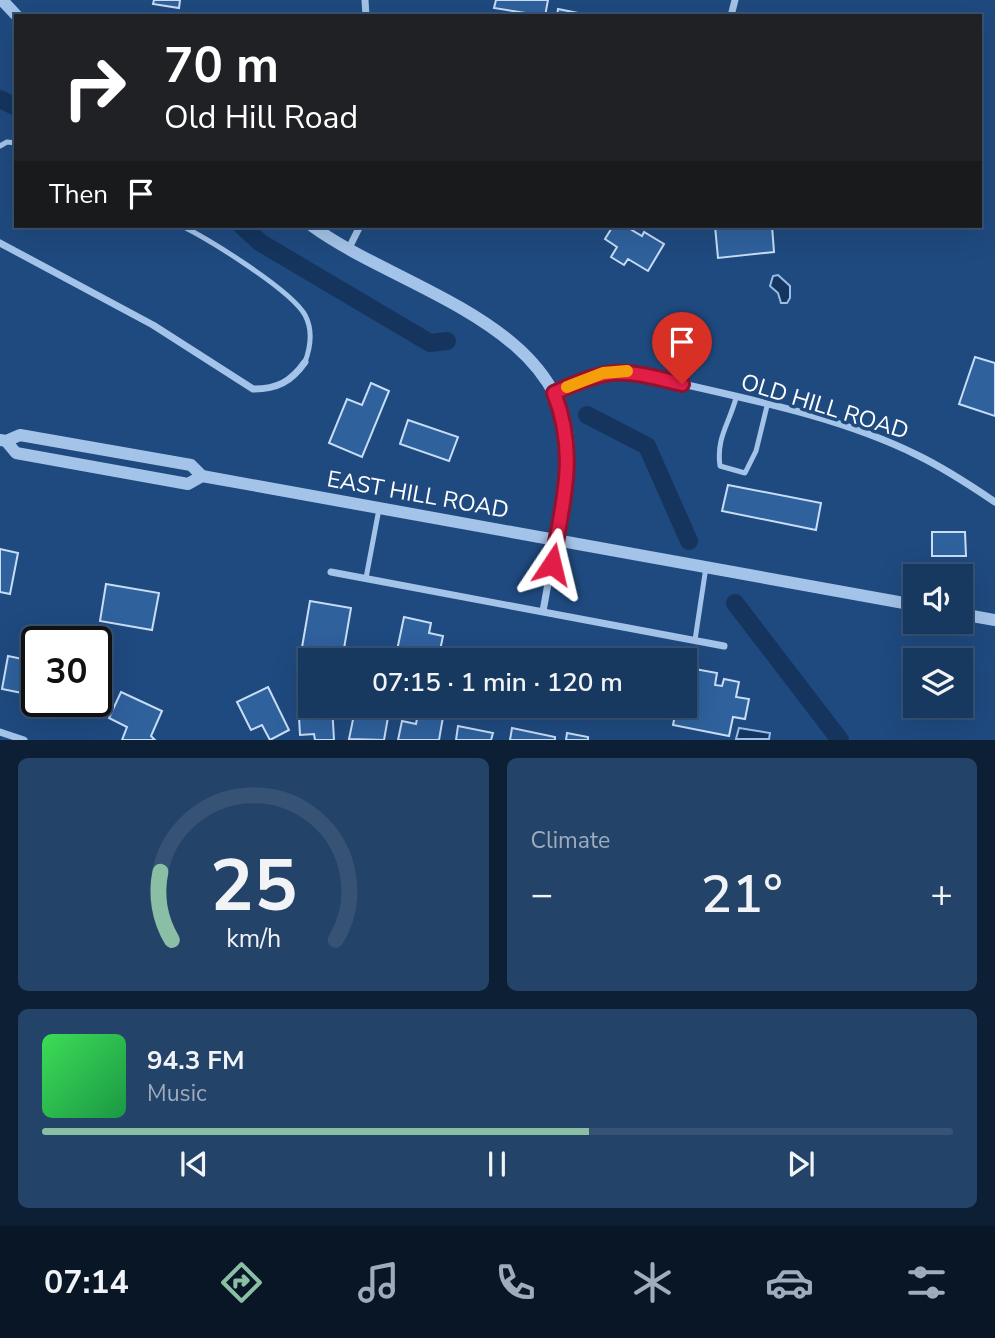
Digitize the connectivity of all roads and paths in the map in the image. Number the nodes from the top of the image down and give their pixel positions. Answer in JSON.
{"nodes":[{"id":1,"x":2,"y":0,"type":"edge"},
{"id":2,"x":16,"y":14,"type":"edge"},
{"id":3,"x":186,"y":228,"type":"edge"},
{"id":4,"x":315,"y":228,"type":"edge"},
{"id":5,"x":359,"y":228,"type":"edge"},
{"id":6,"x":0,"y":243,"type":"edge"},
{"id":7,"x":348,"y":250,"type":"junction"},
{"id":8,"x":306,"y":362,"type":"joint"},
{"id":9,"x":554,"y":393,"type":"junction"},
{"id":10,"x":736,"y":398,"type":"junction"},
{"id":11,"x":767,"y":406,"type":"junction"},
{"id":12,"x":3,"y":441,"type":"edge"},
{"id":13,"x":202,"y":476,"type":"junction"},
{"id":14,"x":995,"y":502,"type":"edge"},
{"id":15,"x":379,"y":508,"type":"junction"},
{"id":16,"x":556,"y":540,"type":"junction"},
{"id":17,"x":706,"y":567,"type":"junction"},
{"id":18,"x":331,"y":572,"type":"dead end"},
{"id":19,"x":366,"y":578,"type":"junction"},
{"id":20,"x":903,"y":603,"type":"edge"},
{"id":21,"x":543,"y":611,"type":"junction"},
{"id":22,"x":973,"y":616,"type":"edge"},
{"id":23,"x":995,"y":620,"type":"edge"},
{"id":24,"x":695,"y":640,"type":"junction"},
{"id":25,"x":724,"y":646,"type":"dead end"},
{"id":26,"x":0,"y":732,"type":"edge"},
{"id":27,"x":24,"y":740,"type":"edge"}],
"edges":[{"from":1,"to":2,"type":"street"},
{"from":3,"to":8,"type":"lane"},
{"from":4,"to":7,"type":"street"},
{"from":5,"to":7,"type":"street"},
{"from":6,"to":8,"type":"street"},
{"from":7,"to":9,"type":"street"},
{"from":9,"to":10,"type":"street","name":"OLD HILL ROAD"},
{"from":9,"to":16,"type":"street"},
{"from":10,"to":11,"type":"street","name":"OLD HILL ROAD"},
{"from":10,"to":11,"type":"lane"},
{"from":11,"to":14,"type":"street","name":"OLD HILL ROAD"},
{"from":12,"to":13,"type":"street","name":"EAST HILL ROAD"},
{"from":12,"to":13,"type":"street","name":"EAST HILL ROAD"},
{"from":13,"to":15,"type":"street","name":"EAST HILL ROAD"},
{"from":15,"to":16,"type":"street","name":"EAST HILL ROAD"},
{"from":15,"to":19,"type":"lane"},
{"from":16,"to":17,"type":"street","name":"EAST HILL ROAD"},
{"from":16,"to":21,"type":"street"},
{"from":17,"to":20,"type":"street","name":"EAST HILL ROAD"},
{"from":17,"to":24,"type":"lane"},
{"from":18,"to":19,"type":"street"},
{"from":19,"to":21,"type":"street"},
{"from":21,"to":24,"type":"street"},
{"from":22,"to":23,"type":"street"},
{"from":24,"to":25,"type":"street"},
{"from":26,"to":27,"type":"street"}]}
